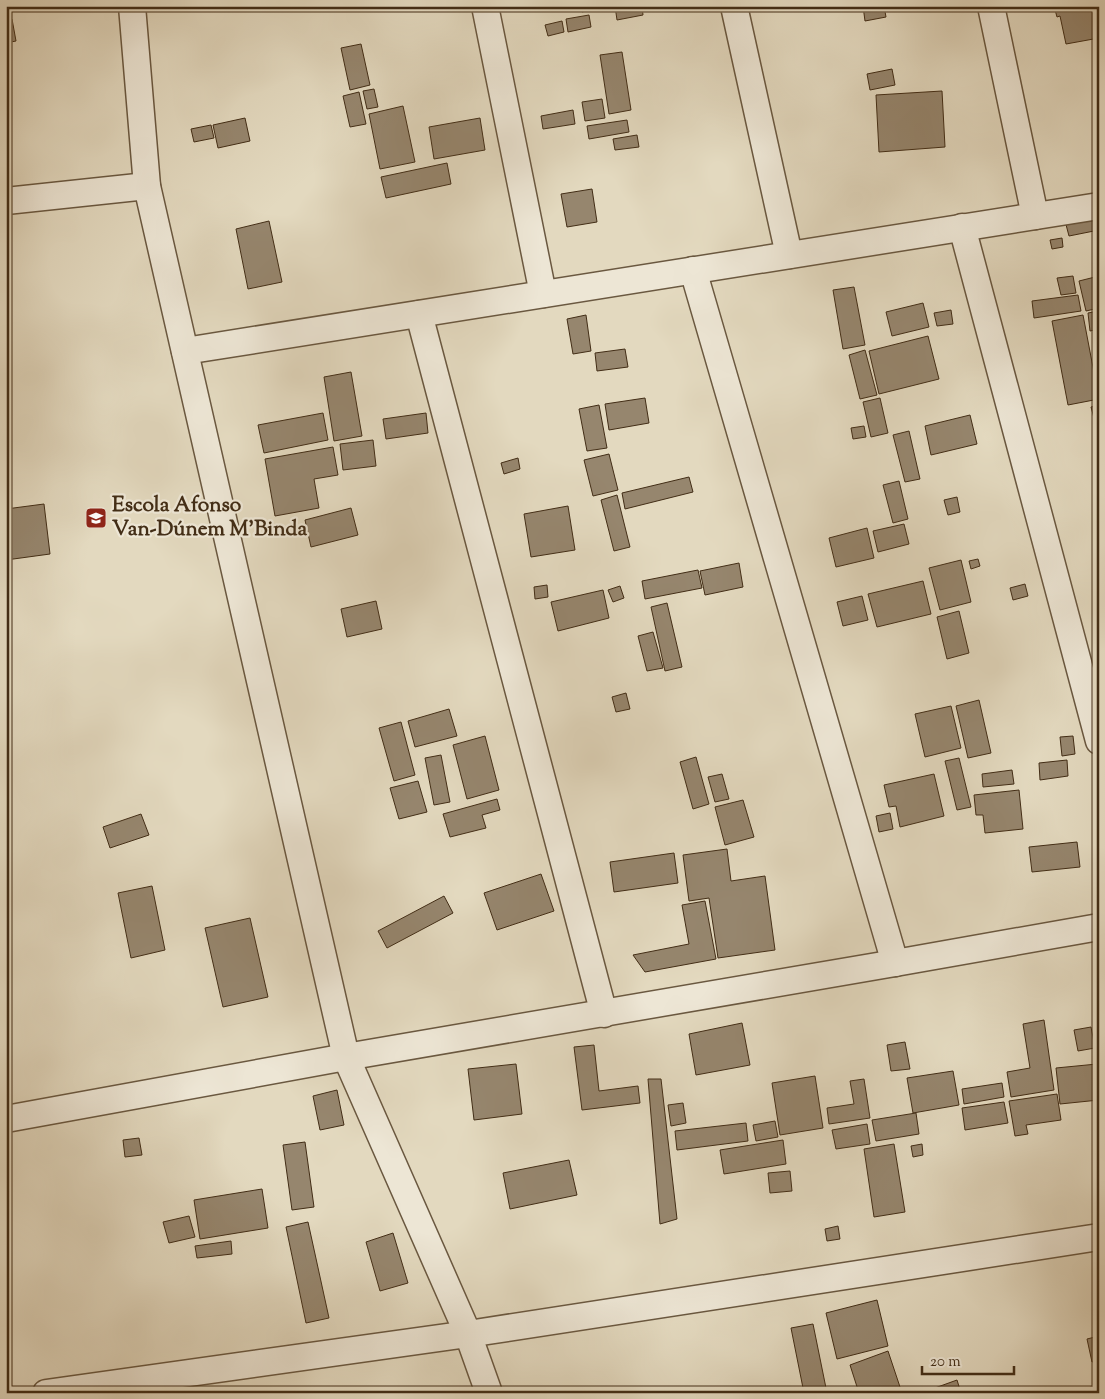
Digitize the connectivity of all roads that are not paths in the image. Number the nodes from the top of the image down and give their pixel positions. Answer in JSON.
{"nodes":[{"id":1,"x":132,"y":6,"type":"edge"},
{"id":2,"x":485,"y":6,"type":"edge"},
{"id":3,"x":734,"y":6,"type":"edge"},
{"id":4,"x":991,"y":6,"type":"edge"},
{"id":5,"x":147,"y":186,"type":"junction"},
{"id":6,"x":6,"y":201,"type":"edge"},
{"id":7,"x":1099,"y":206,"type":"edge"},
{"id":8,"x":1035,"y":216,"type":"junction"},
{"id":9,"x":962,"y":227,"type":"junction"},
{"id":10,"x":789,"y":255,"type":"junction"},
{"id":11,"x":693,"y":270,"type":"junction"},
{"id":12,"x":543,"y":294,"type":"junction"},
{"id":13,"x":418,"y":314,"type":"junction"},
{"id":14,"x":186,"y":351,"type":"junction"},
{"id":15,"x":1099,"y":741,"type":"edge"},
{"id":16,"x":1099,"y":927,"type":"edge"},
{"id":17,"x":895,"y":963,"type":"junction"},
{"id":18,"x":604,"y":1014,"type":"junction"},
{"id":19,"x":346,"y":1057,"type":"junction"},
{"id":20,"x":6,"y":1119,"type":"edge"},
{"id":21,"x":1099,"y":1237,"type":"edge"},
{"id":22,"x":468,"y":1334,"type":"junction"},
{"id":23,"x":46,"y":1393,"type":"edge"},
{"id":24,"x":488,"y":1393,"type":"edge"}],
"edges":[{"from":1,"to":5,"type":"street"},
{"from":2,"to":12,"type":"street"},
{"from":3,"to":10,"type":"street"},
{"from":4,"to":8,"type":"street"},
{"from":5,"to":6,"type":"street"},
{"from":5,"to":14,"type":"street"},
{"from":7,"to":8,"type":"street"},
{"from":8,"to":9,"type":"street"},
{"from":9,"to":10,"type":"street"},
{"from":9,"to":15,"type":"street"},
{"from":10,"to":11,"type":"street"},
{"from":11,"to":12,"type":"street"},
{"from":11,"to":17,"type":"street"},
{"from":12,"to":13,"type":"street"},
{"from":13,"to":14,"type":"street"},
{"from":13,"to":18,"type":"street"},
{"from":14,"to":19,"type":"street"},
{"from":16,"to":17,"type":"street"},
{"from":17,"to":18,"type":"street"},
{"from":18,"to":19,"type":"street"},
{"from":19,"to":20,"type":"street"},
{"from":19,"to":22,"type":"street"},
{"from":21,"to":22,"type":"street"},
{"from":22,"to":23,"type":"street"},
{"from":22,"to":24,"type":"street"}]}
